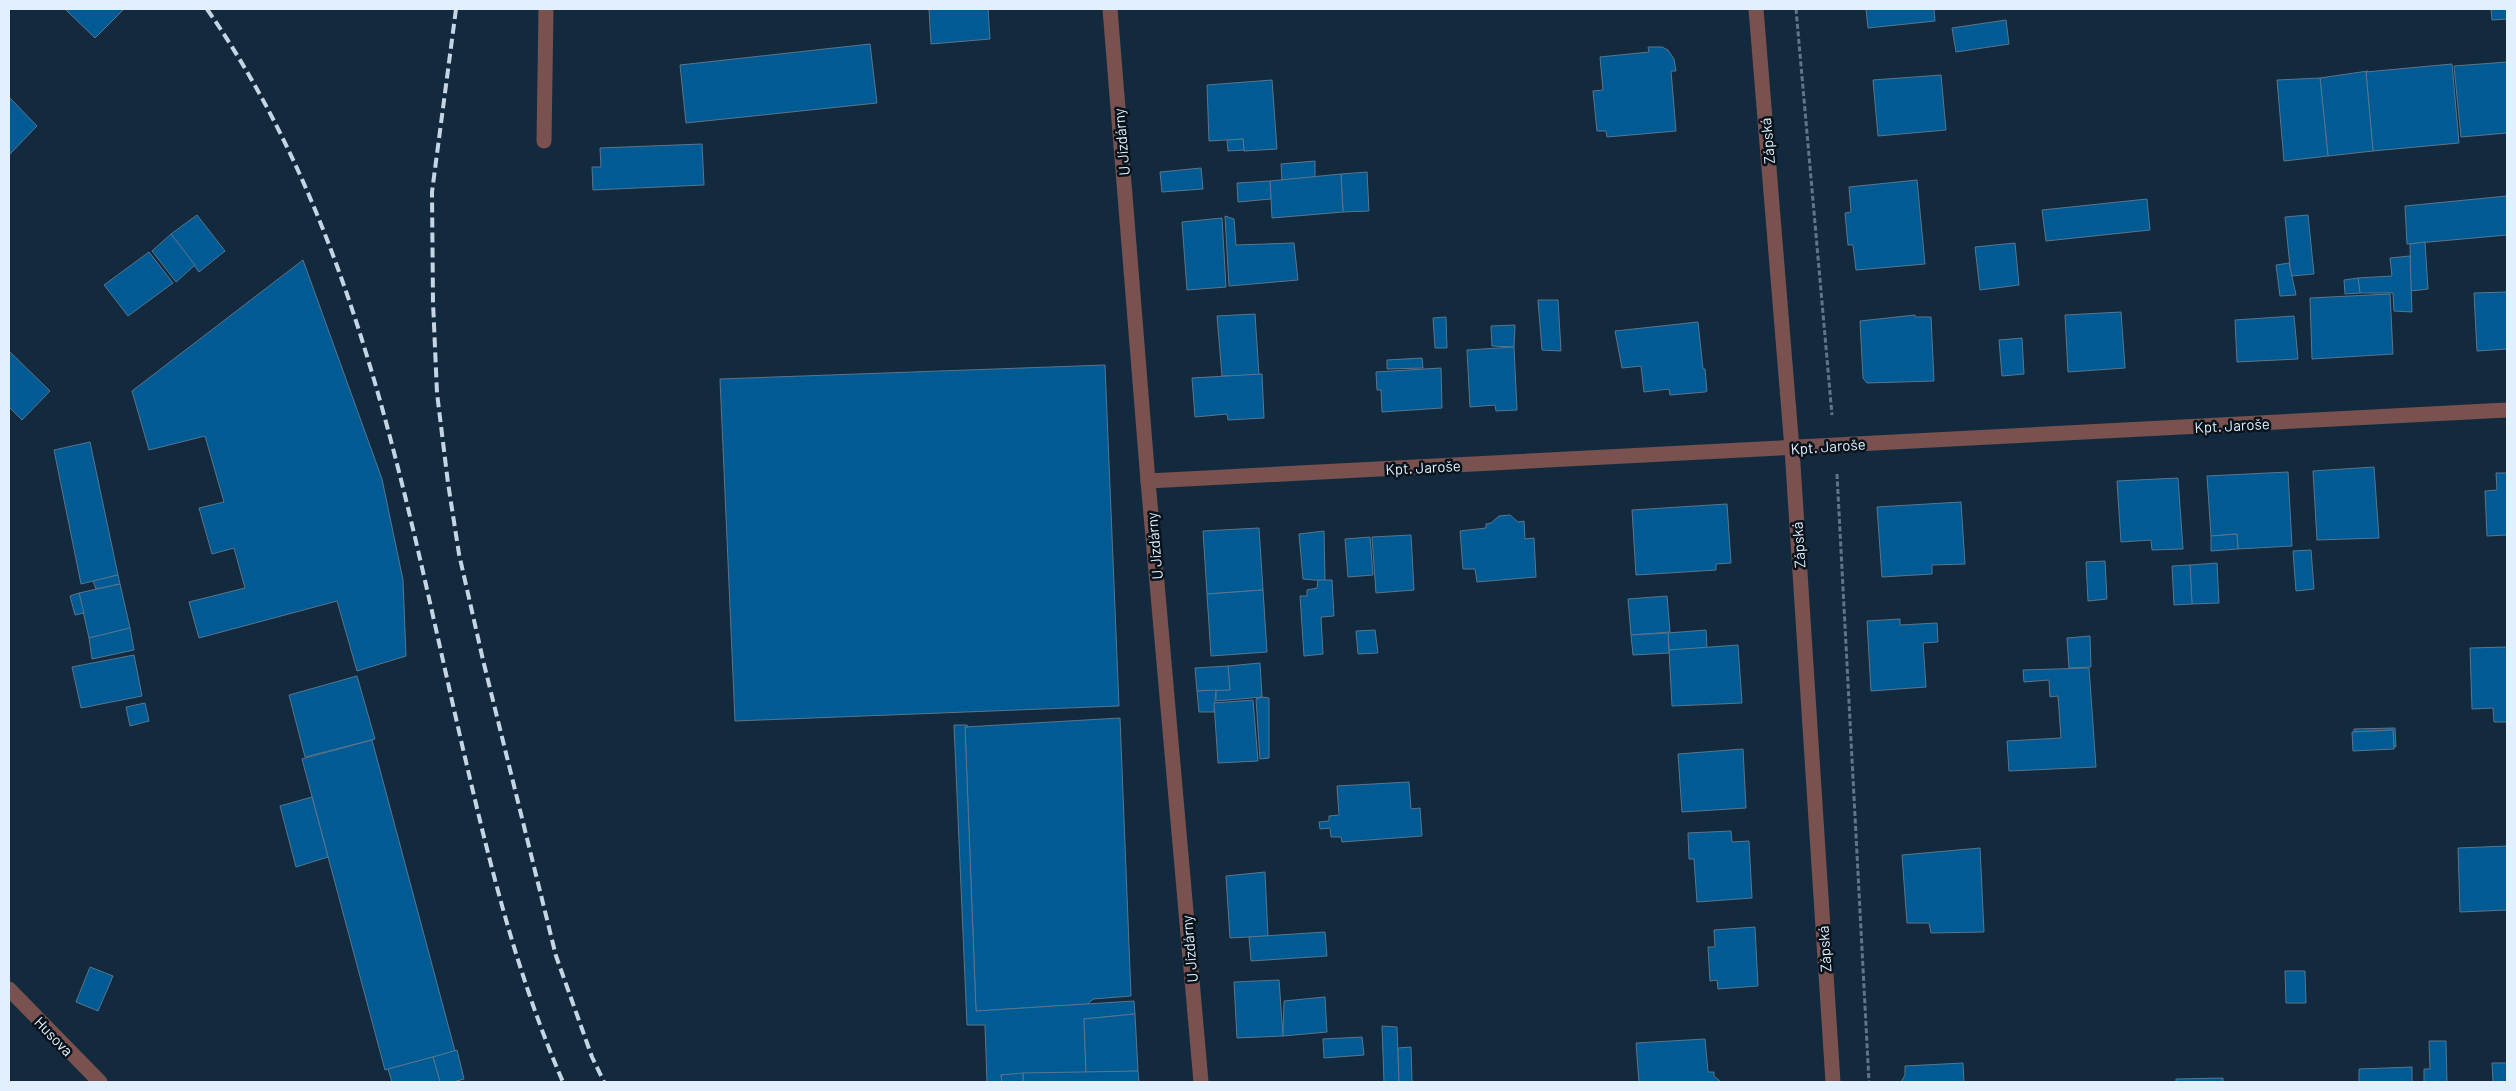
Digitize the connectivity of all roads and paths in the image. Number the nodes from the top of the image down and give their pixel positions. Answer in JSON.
{"nodes":[{"id":1,"x":546,"y":9,"type":"edge"},
{"id":2,"x":1110,"y":9,"type":"edge"},
{"id":3,"x":1756,"y":9,"type":"edge"},
{"id":4,"x":1796,"y":9,"type":"edge"},
{"id":5,"x":544,"y":141,"type":"dead end"},
{"id":6,"x":2507,"y":410,"type":"edge"},
{"id":7,"x":1835,"y":445,"type":"junction"},
{"id":8,"x":1792,"y":449,"type":"junction"},
{"id":9,"x":1148,"y":481,"type":"junction"},
{"id":10,"x":9,"y":989,"type":"edge"},
{"id":11,"x":100,"y":1082,"type":"edge"},
{"id":12,"x":1201,"y":1082,"type":"edge"},
{"id":13,"x":1833,"y":1082,"type":"edge"},
{"id":14,"x":1869,"y":1082,"type":"edge"}],
"edges":[{"from":1,"to":5,"type":"street"},
{"from":2,"to":9,"type":"street","name":"U Jízdárny"},
{"from":3,"to":8,"type":"street","name":"Zápská"},
{"from":4,"to":7,"type":"path"},
{"from":6,"to":7,"type":"street","name":"Kpt. Jaroše"},
{"from":7,"to":8,"type":"street","name":"Kpt. Jaroše"},
{"from":7,"to":14,"type":"path"},
{"from":8,"to":9,"type":"street","name":"Kpt. Jaroše"},
{"from":8,"to":13,"type":"street","name":"Zápská"},
{"from":9,"to":12,"type":"street","name":"U Jízdárny"},
{"from":10,"to":11,"type":"street","name":"Husova"}]}
